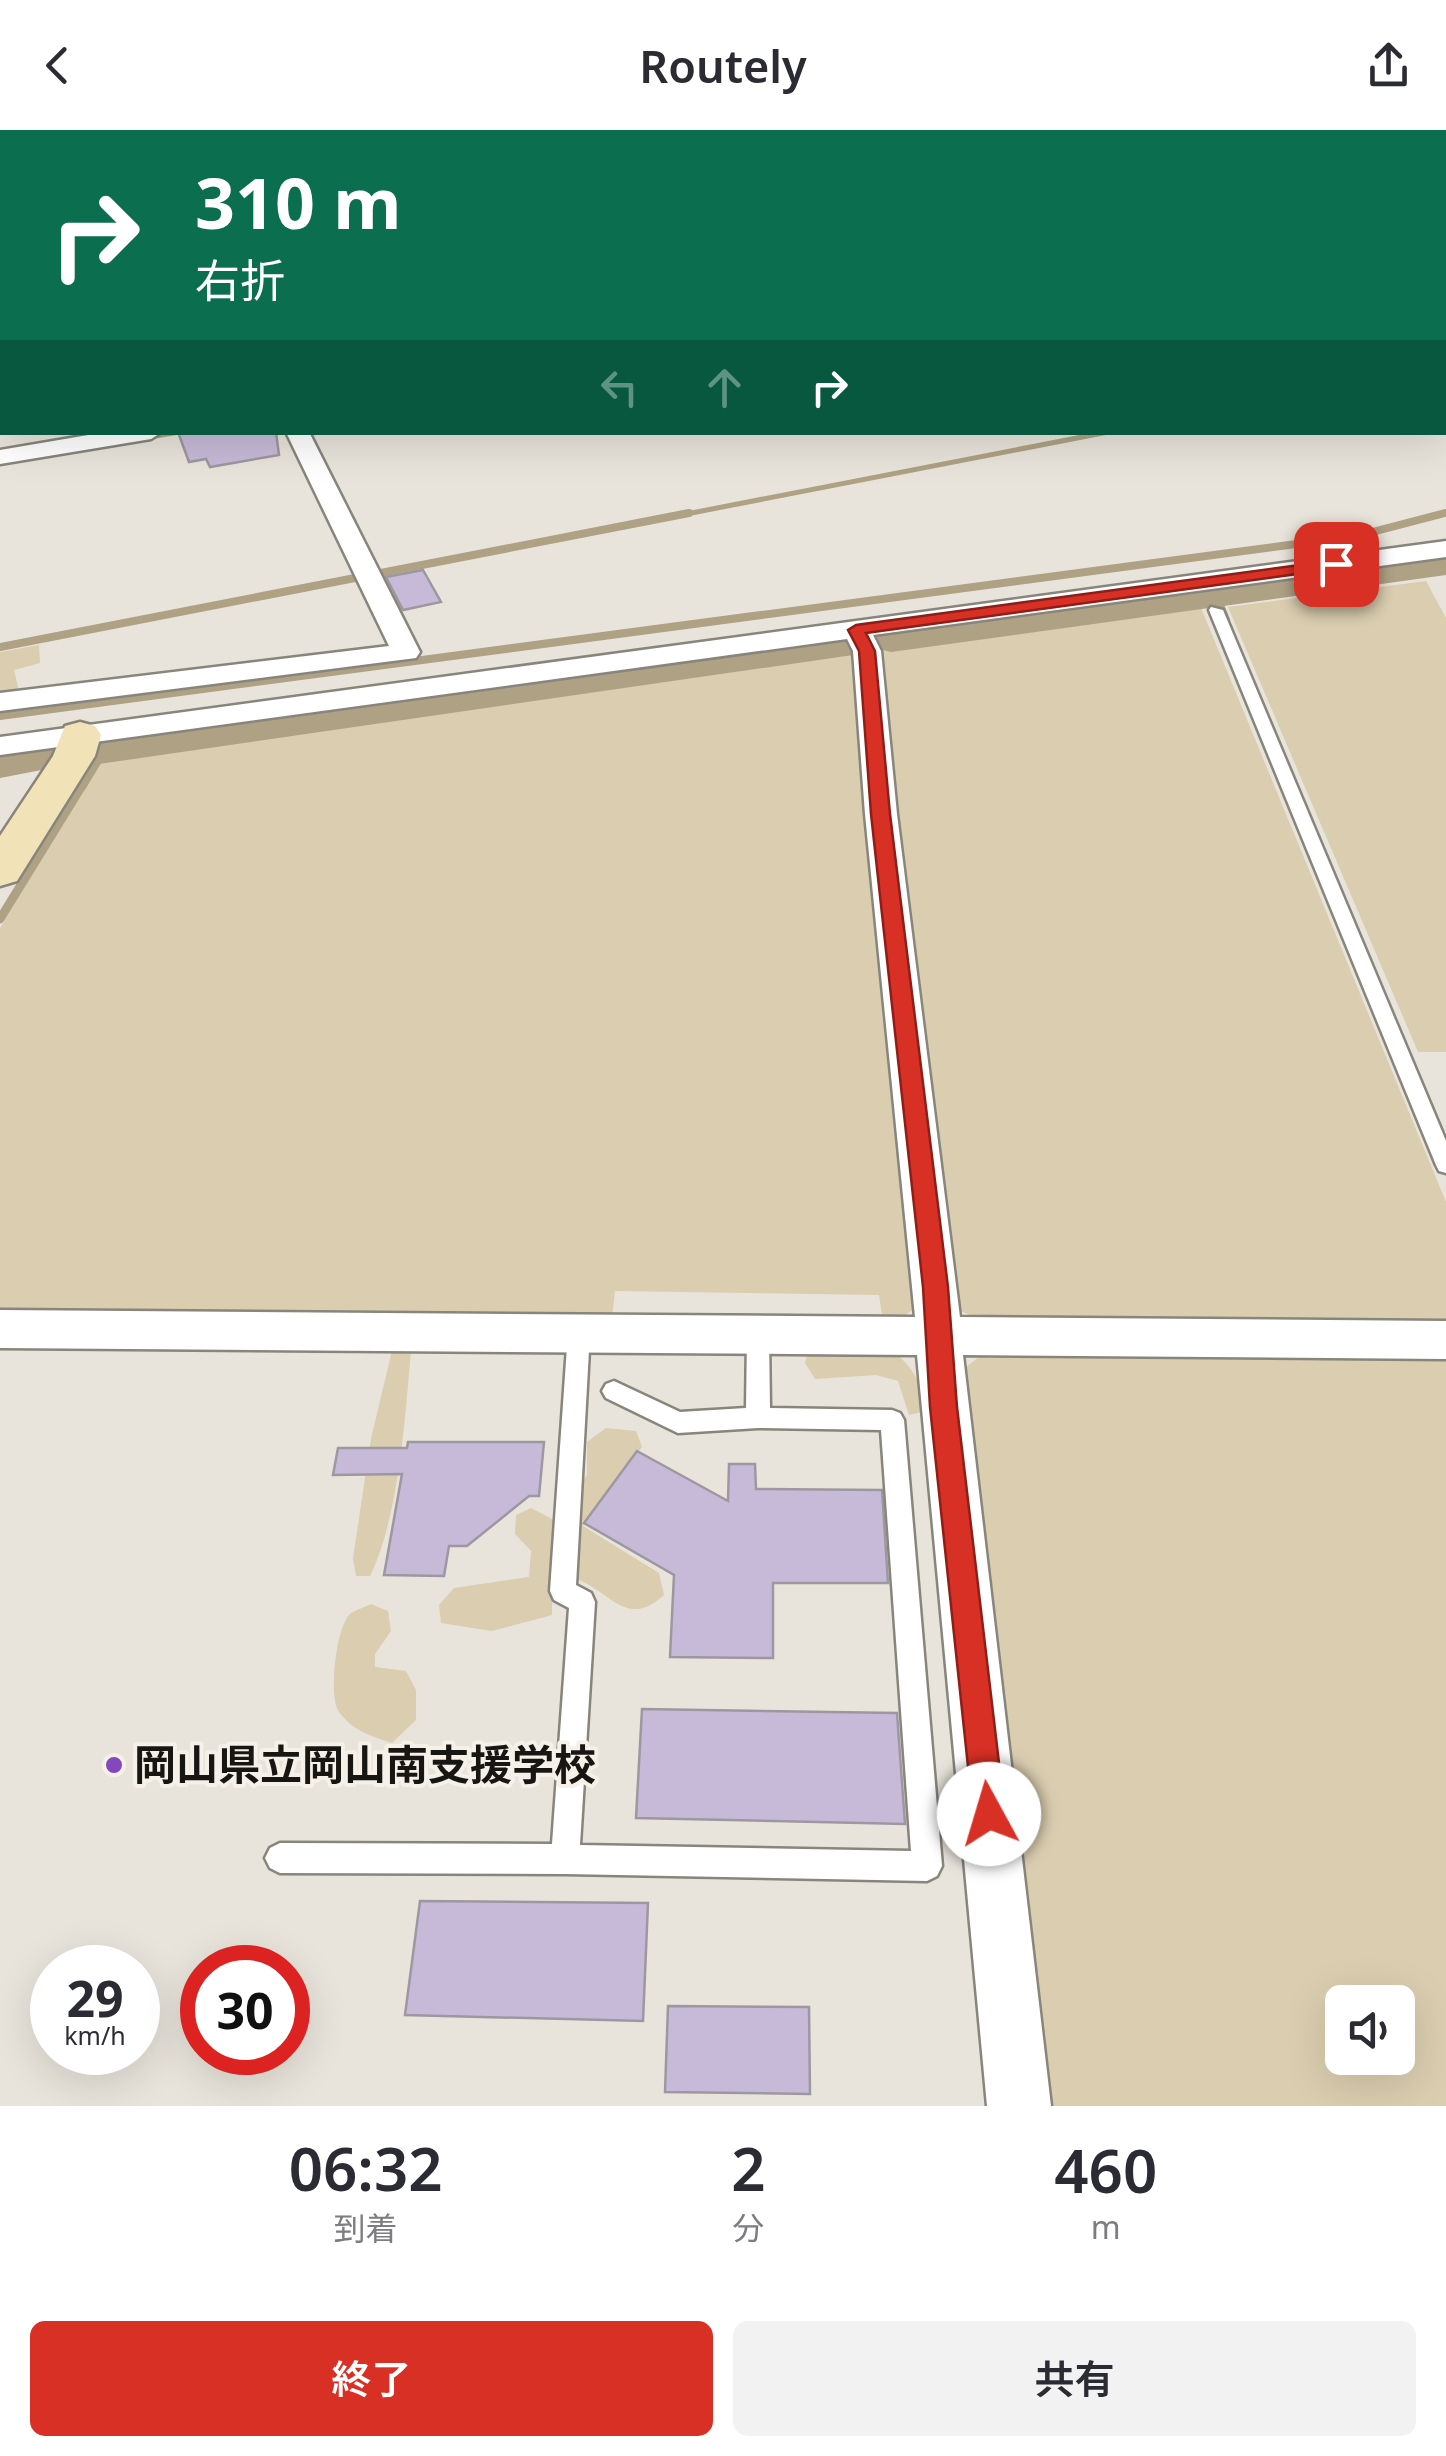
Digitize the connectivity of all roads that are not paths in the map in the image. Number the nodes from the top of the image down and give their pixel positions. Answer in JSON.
{"nodes":[{"id":1,"x":134,"y":435,"type":"edge"},
{"id":2,"x":299,"y":435,"type":"edge"},
{"id":3,"x":0,"y":457,"type":"edge"},
{"id":4,"x":1446,"y":549,"type":"edge"},
{"id":5,"x":1216,"y":610,"type":"dead end"},
{"id":6,"x":856,"y":630,"type":"junction"},
{"id":7,"x":0,"y":702,"type":"edge"},
{"id":8,"x":50,"y":719,"type":"junction"},
{"id":9,"x":0,"y":746,"type":"edge"},
{"id":10,"x":0,"y":871,"type":"edge"},
{"id":11,"x":1446,"y":1165,"type":"edge"},
{"id":12,"x":0,"y":1329,"type":"edge"},
{"id":13,"x":579,"y":1332,"type":"junction"},
{"id":14,"x":758,"y":1334,"type":"junction"},
{"id":15,"x":939,"y":1337,"type":"junction"},
{"id":16,"x":1446,"y":1340,"type":"edge"},
{"id":17,"x":614,"y":1391,"type":"dead end"},
{"id":18,"x":758,"y":1418,"type":"junction"},
{"id":19,"x":280,"y":1858,"type":"dead end"},
{"id":20,"x":565,"y":1858,"type":"junction"},
{"id":21,"x":1019,"y":2106,"type":"edge"}],
"edges":[{"from":1,"to":3,"type":"street"},
{"from":2,"to":8,"type":"street"},
{"from":4,"to":6,"type":"street"},
{"from":5,"to":11,"type":"lane"},
{"from":6,"to":8,"type":"street"},
{"from":6,"to":15,"type":"street"},
{"from":7,"to":8,"type":"street"},
{"from":8,"to":9,"type":"street"},
{"from":8,"to":10,"type":"street"},
{"from":12,"to":13,"type":"street"},
{"from":13,"to":14,"type":"street"},
{"from":13,"to":20,"type":"lane"},
{"from":14,"to":15,"type":"street"},
{"from":14,"to":18,"type":"lane"},
{"from":15,"to":16,"type":"street"},
{"from":15,"to":21,"type":"street"},
{"from":17,"to":18,"type":"lane"},
{"from":18,"to":20,"type":"lane"},
{"from":19,"to":20,"type":"lane"}]}
